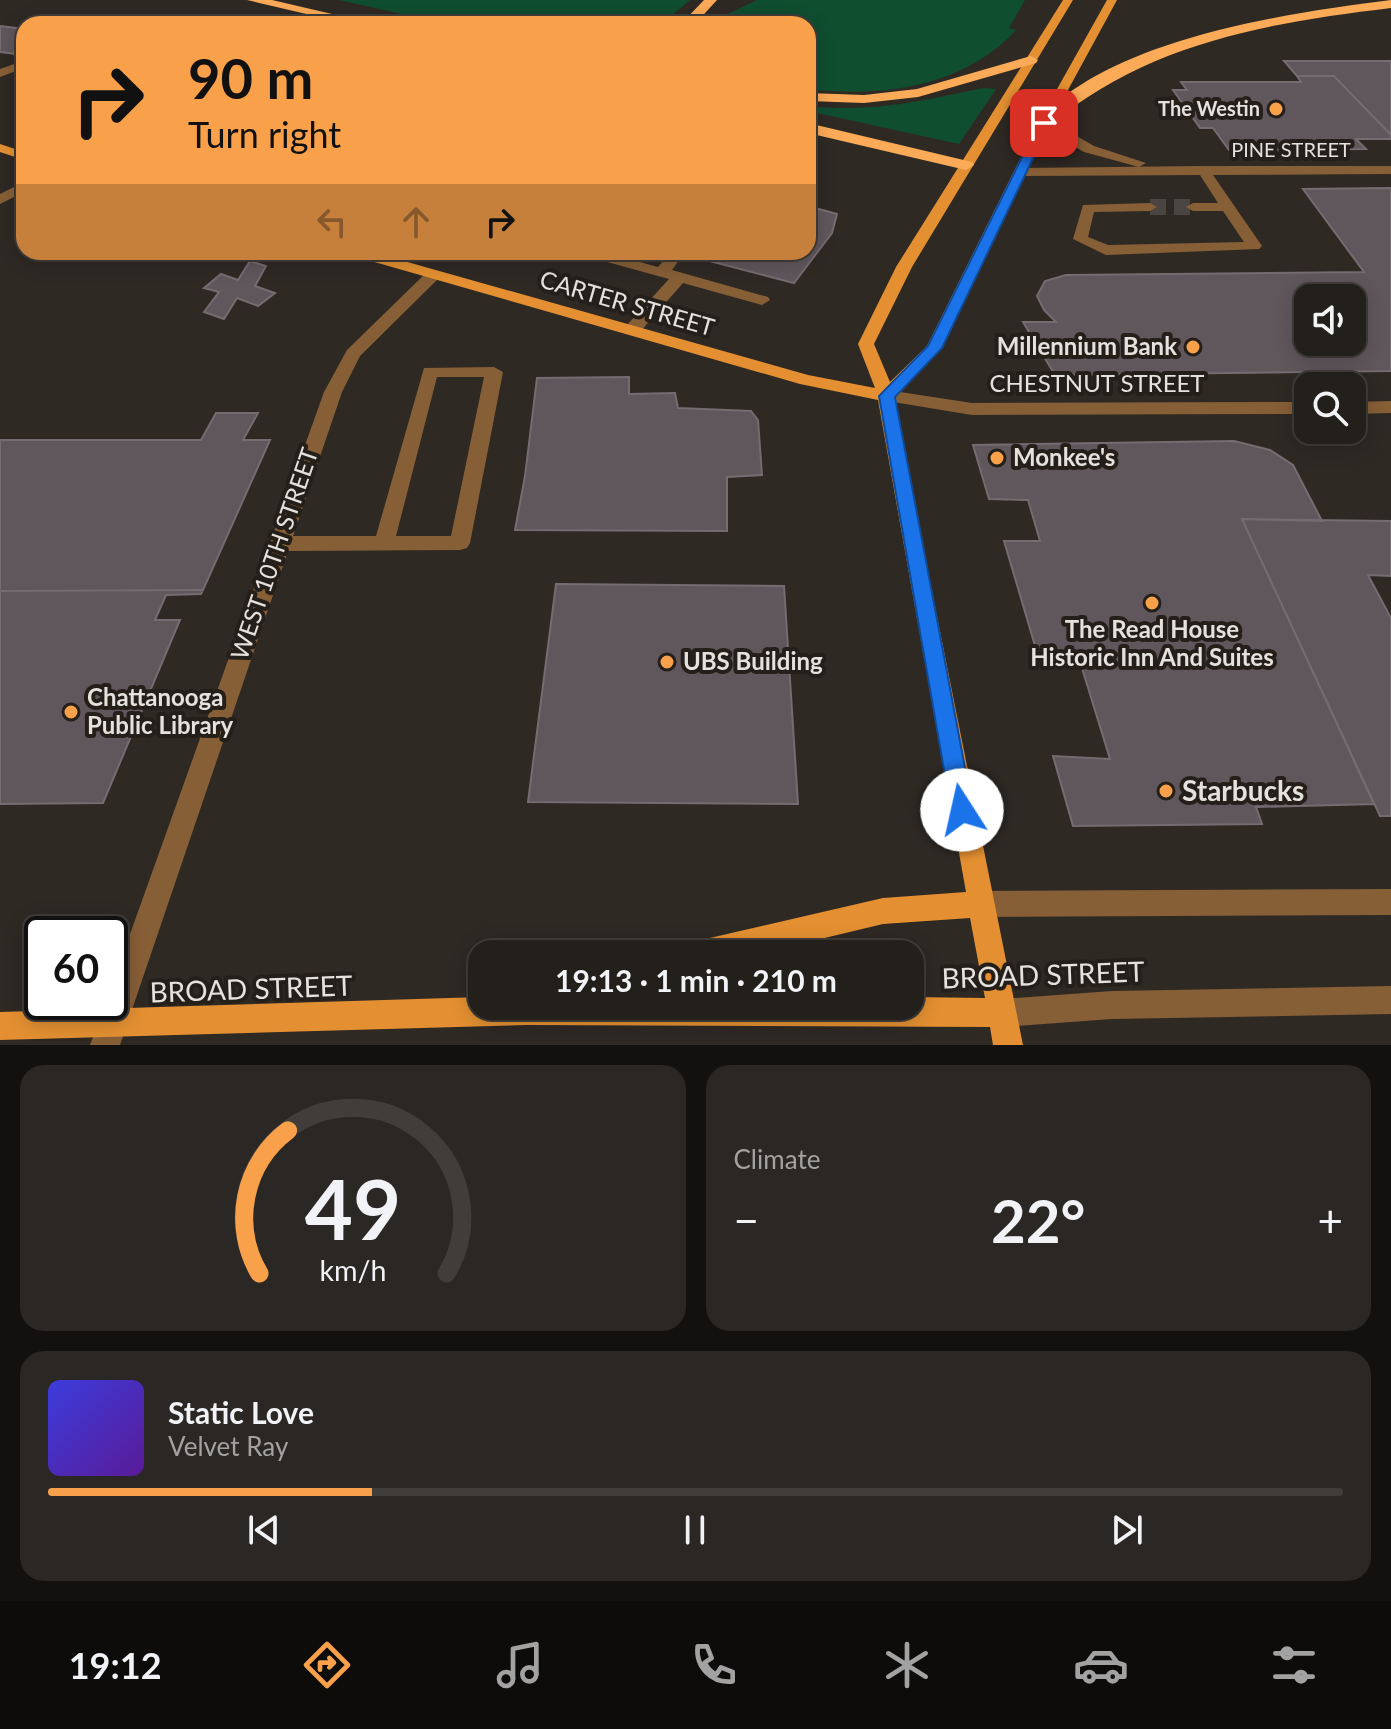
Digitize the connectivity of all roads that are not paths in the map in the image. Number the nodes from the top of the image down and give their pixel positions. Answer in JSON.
{"nodes":[{"id":1,"x":253,"y":0,"type":"edge"},
{"id":2,"x":711,"y":0,"type":"edge"},
{"id":3,"x":1068,"y":0,"type":"edge"},
{"id":4,"x":1112,"y":0,"type":"edge"},
{"id":5,"x":1391,"y":4,"type":"edge"},
{"id":6,"x":330,"y":16,"type":"edge"},
{"id":7,"x":696,"y":16,"type":"edge"},
{"id":8,"x":1031,"y":60,"type":"junction"},
{"id":9,"x":816,"y":97,"type":"edge"},
{"id":10,"x":1044,"y":123,"type":"junction"},
{"id":11,"x":816,"y":130,"type":"edge"},
{"id":12,"x":966,"y":165,"type":"junction"},
{"id":13,"x":1197,"y":170,"type":"junction"},
{"id":14,"x":1391,"y":170,"type":"edge"},
{"id":15,"x":1022,"y":172,"type":"junction"},
{"id":16,"x":1150,"y":207,"type":"tunnel mouth"},
{"id":17,"x":1193,"y":207,"type":"tunnel mouth"},
{"id":18,"x":1228,"y":207,"type":"junction"},
{"id":19,"x":401,"y":260,"type":"edge"},
{"id":20,"x":617,"y":260,"type":"edge"},
{"id":21,"x":672,"y":260,"type":"edge"},
{"id":22,"x":662,"y":272,"type":"junction"},
{"id":23,"x":433,"y":275,"type":"junction"},
{"id":24,"x":680,"y":277,"type":"junction"},
{"id":25,"x":762,"y":300,"type":"dead end"},
{"id":26,"x":633,"y":329,"type":"junction"},
{"id":27,"x":887,"y":396,"type":"junction"},
{"id":28,"x":1391,"y":407,"type":"edge"},
{"id":29,"x":1294,"y":408,"type":"edge"},
{"id":30,"x":1366,"y":408,"type":"edge"},
{"id":31,"x":279,"y":544,"type":"junction"},
{"id":32,"x":384,"y":544,"type":"junction"},
{"id":33,"x":1391,"y":902,"type":"edge"},
{"id":34,"x":980,"y":904,"type":"junction"},
{"id":35,"x":760,"y":940,"type":"edge"},
{"id":36,"x":1391,"y":1000,"type":"edge"},
{"id":37,"x":468,"y":1009,"type":"edge"},
{"id":38,"x":924,"y":1011,"type":"edge"},
{"id":39,"x":1002,"y":1013,"type":"junction"},
{"id":40,"x":0,"y":1026,"type":"edge"},
{"id":41,"x":109,"y":1036,"type":"edge"},
{"id":42,"x":1008,"y":1045,"type":"edge"}],
"edges":[{"from":1,"to":6,"type":"highway"},
{"from":2,"to":7,"type":"highway"},
{"from":3,"to":8,"type":"main road"},
{"from":4,"to":10,"type":"main road"},
{"from":5,"to":10,"type":"highway"},
{"from":8,"to":9,"type":"highway"},
{"from":8,"to":12,"type":"main road"},
{"from":10,"to":13,"type":"street","name":"PINE STREET"},
{"from":10,"to":15,"type":"main road"},
{"from":11,"to":12,"type":"highway"},
{"from":12,"to":27,"type":"main road"},
{"from":13,"to":14,"type":"street","name":"PINE STREET"},
{"from":13,"to":15,"type":"street","name":"PINE STREET"},
{"from":13,"to":18,"type":"street"},
{"from":15,"to":27,"type":"main road"},
{"from":16,"to":18,"type":"street"},
{"from":17,"to":18,"type":"street"},
{"from":19,"to":23,"type":"main road","name":"CARTER STREET"},
{"from":20,"to":22,"type":"street"},
{"from":21,"to":22,"type":"street"},
{"from":22,"to":24,"type":"street"},
{"from":23,"to":26,"type":"main road","name":"CARTER STREET"},
{"from":23,"to":31,"type":"street","name":"WEST 10TH STREET"},
{"from":24,"to":25,"type":"street"},
{"from":24,"to":26,"type":"street"},
{"from":26,"to":27,"type":"main road","name":"CARTER STREET"},
{"from":27,"to":29,"type":"street","name":"CHESTNUT STREET"},
{"from":27,"to":34,"type":"main road"},
{"from":28,"to":30,"type":"street"},
{"from":31,"to":32,"type":"street"},
{"from":31,"to":41,"type":"street","name":"WEST 10TH STREET"},
{"from":32,"to":32,"type":"street"},
{"from":33,"to":34,"type":"street"},
{"from":34,"to":35,"type":"main road"},
{"from":34,"to":39,"type":"main road"},
{"from":36,"to":39,"type":"street","name":"BROAD STREET"},
{"from":37,"to":41,"type":"main road","name":"BROAD STREET"},
{"from":38,"to":39,"type":"main road","name":"BROAD STREET"},
{"from":39,"to":42,"type":"main road"},
{"from":40,"to":41,"type":"main road","name":"BROAD STREET"}]}
